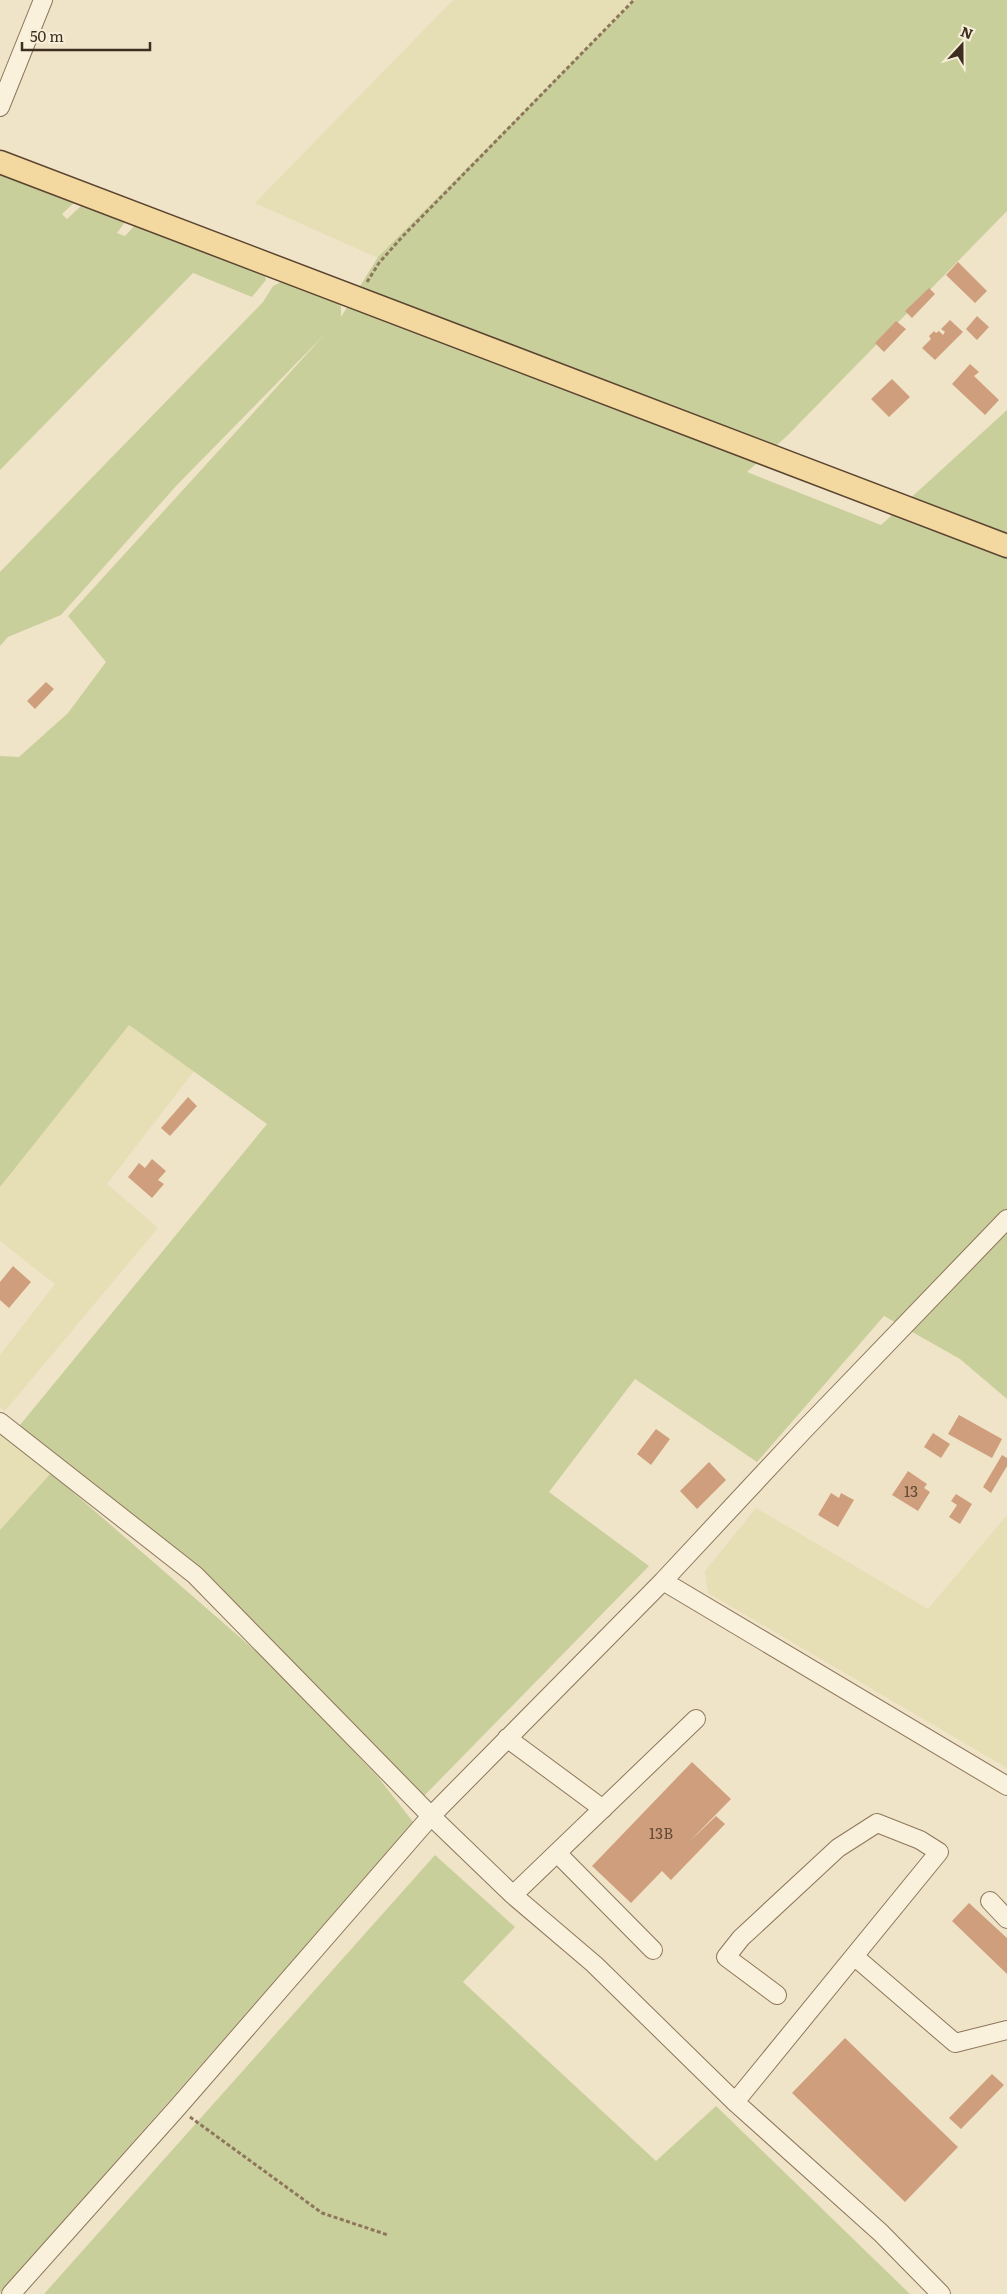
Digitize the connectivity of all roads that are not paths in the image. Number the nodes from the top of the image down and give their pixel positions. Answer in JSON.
{"nodes":[{"id":1,"x":43,"y":0,"type":"edge"},
{"id":2,"x":0,"y":107,"type":"edge"},
{"id":3,"x":0,"y":162,"type":"edge"},
{"id":4,"x":1007,"y":546,"type":"edge"},
{"id":5,"x":1007,"y":1219,"type":"edge"},
{"id":6,"x":0,"y":1422,"type":"edge"},
{"id":7,"x":663,"y":1582,"type":"junction"},
{"id":8,"x":696,"y":1719,"type":"dead end"},
{"id":9,"x":507,"y":1738,"type":"junction"},
{"id":10,"x":1007,"y":1786,"type":"edge"},
{"id":11,"x":603,"y":1809,"type":"junction"},
{"id":12,"x":431,"y":1816,"type":"junction"},
{"id":13,"x":558,"y":1853,"type":"junction"},
{"id":14,"x":514,"y":1895,"type":"junction"},
{"id":15,"x":990,"y":1901,"type":"dead end"},
{"id":16,"x":1007,"y":1919,"type":"edge"},
{"id":17,"x":653,"y":1950,"type":"dead end"},
{"id":18,"x":854,"y":1956,"type":"junction"},
{"id":19,"x":777,"y":1995,"type":"dead end"},
{"id":20,"x":1007,"y":2030,"type":"edge"},
{"id":21,"x":735,"y":2102,"type":"junction"},
{"id":22,"x":11,"y":2294,"type":"edge"},
{"id":23,"x":940,"y":2294,"type":"edge"}],
"edges":[{"from":1,"to":2,"type":"street"},
{"from":3,"to":4,"type":"main road"},
{"from":5,"to":7,"type":"street"},
{"from":6,"to":12,"type":"street"},
{"from":7,"to":9,"type":"street"},
{"from":7,"to":10,"type":"street"},
{"from":8,"to":11,"type":"street"},
{"from":9,"to":11,"type":"street"},
{"from":9,"to":12,"type":"street"},
{"from":11,"to":13,"type":"street"},
{"from":12,"to":14,"type":"street"},
{"from":12,"to":22,"type":"street"},
{"from":13,"to":14,"type":"street"},
{"from":13,"to":17,"type":"street"},
{"from":14,"to":21,"type":"street"},
{"from":15,"to":16,"type":"street"},
{"from":18,"to":19,"type":"street"},
{"from":18,"to":20,"type":"street"},
{"from":18,"to":21,"type":"street"},
{"from":21,"to":23,"type":"street"}]}
